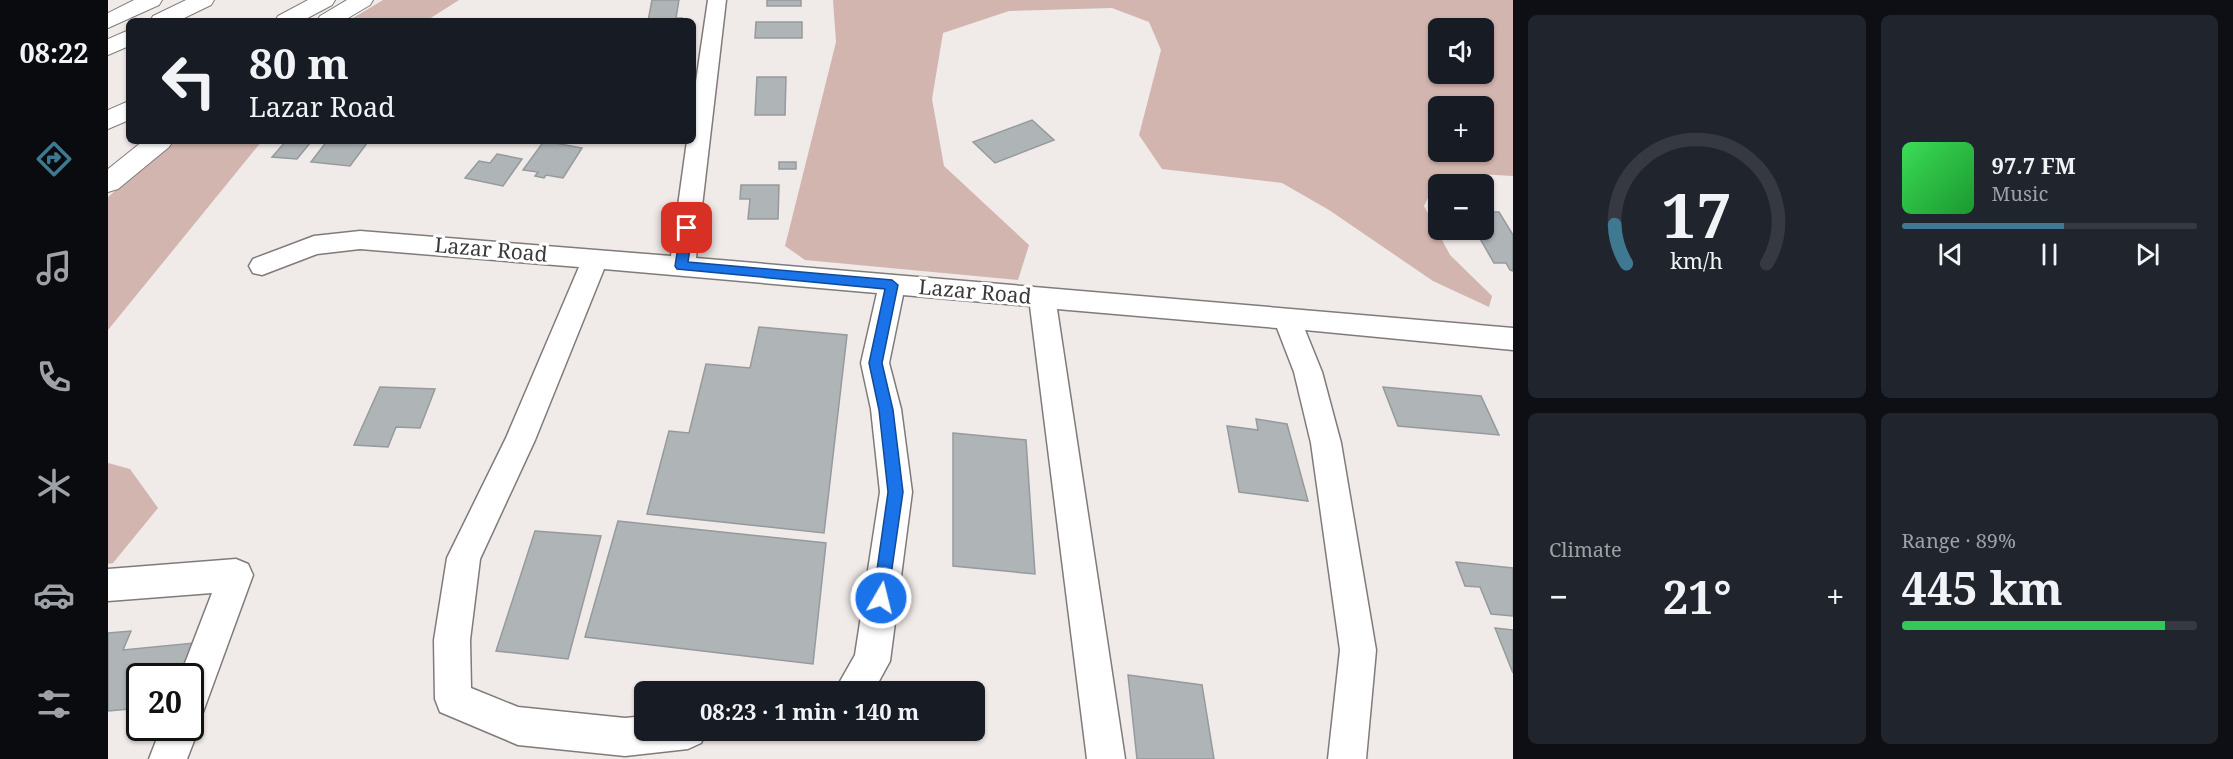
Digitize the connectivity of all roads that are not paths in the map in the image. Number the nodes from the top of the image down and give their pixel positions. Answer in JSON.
{"nodes":[{"id":1,"x":151,"y":0,"type":"edge"},
{"id":2,"x":203,"y":0,"type":"edge"},
{"id":3,"x":324,"y":0,"type":"edge"},
{"id":4,"x":362,"y":0,"type":"edge"},
{"id":5,"x":717,"y":0,"type":"edge"},
{"id":6,"x":167,"y":18,"type":"edge"},
{"id":7,"x":291,"y":18,"type":"edge"},
{"id":8,"x":333,"y":18,"type":"edge"},
{"id":9,"x":108,"y":21,"type":"edge"},
{"id":10,"x":126,"y":39,"type":"edge"},
{"id":11,"x":108,"y":48,"type":"edge"},
{"id":12,"x":126,"y":111,"type":"edge"},
{"id":13,"x":108,"y":121,"type":"edge"},
{"id":14,"x":126,"y":143,"type":"edge"},
{"id":15,"x":156,"y":144,"type":"edge"},
{"id":16,"x":108,"y":153,"type":"edge"},
{"id":17,"x":108,"y":183,"type":"edge"},
{"id":18,"x":595,"y":259,"type":"junction"},
{"id":19,"x":262,"y":266,"type":"dead end"},
{"id":20,"x":682,"y":266,"type":"junction"},
{"id":21,"x":892,"y":285,"type":"junction"},
{"id":22,"x":1042,"y":298,"type":"junction"},
{"id":23,"x":1287,"y":318,"type":"junction"},
{"id":24,"x":1513,"y":339,"type":"edge"},
{"id":25,"x":108,"y":585,"type":"edge"},
{"id":26,"x":203,"y":663,"type":"edge"},
{"id":27,"x":859,"y":681,"type":"edge"},
{"id":28,"x":634,"y":736,"type":"edge"},
{"id":29,"x":175,"y":741,"type":"edge"},
{"id":30,"x":168,"y":759,"type":"edge"},
{"id":31,"x":1106,"y":759,"type":"edge"},
{"id":32,"x":1347,"y":759,"type":"edge"}],
"edges":[{"from":1,"to":9,"type":"highway"},
{"from":2,"to":6,"type":"highway"},
{"from":3,"to":7,"type":"highway"},
{"from":4,"to":8,"type":"highway"},
{"from":5,"to":20,"type":"street"},
{"from":10,"to":11,"type":"highway"},
{"from":12,"to":13,"type":"highway"},
{"from":14,"to":16,"type":"highway"},
{"from":15,"to":17,"type":"highway"},
{"from":18,"to":19,"type":"street","name":"Lazar Road"},
{"from":18,"to":20,"type":"street","name":"Lazar Road"},
{"from":18,"to":28,"type":"street"},
{"from":20,"to":21,"type":"street","name":"Lazar Road"},
{"from":21,"to":22,"type":"street","name":"Lazar Road"},
{"from":21,"to":27,"type":"street"},
{"from":22,"to":23,"type":"street","name":"Lazar Road"},
{"from":22,"to":31,"type":"street"},
{"from":23,"to":24,"type":"street","name":"Lazar Road"},
{"from":23,"to":32,"type":"street"},
{"from":25,"to":26,"type":"street"},
{"from":29,"to":30,"type":"street"}]}
